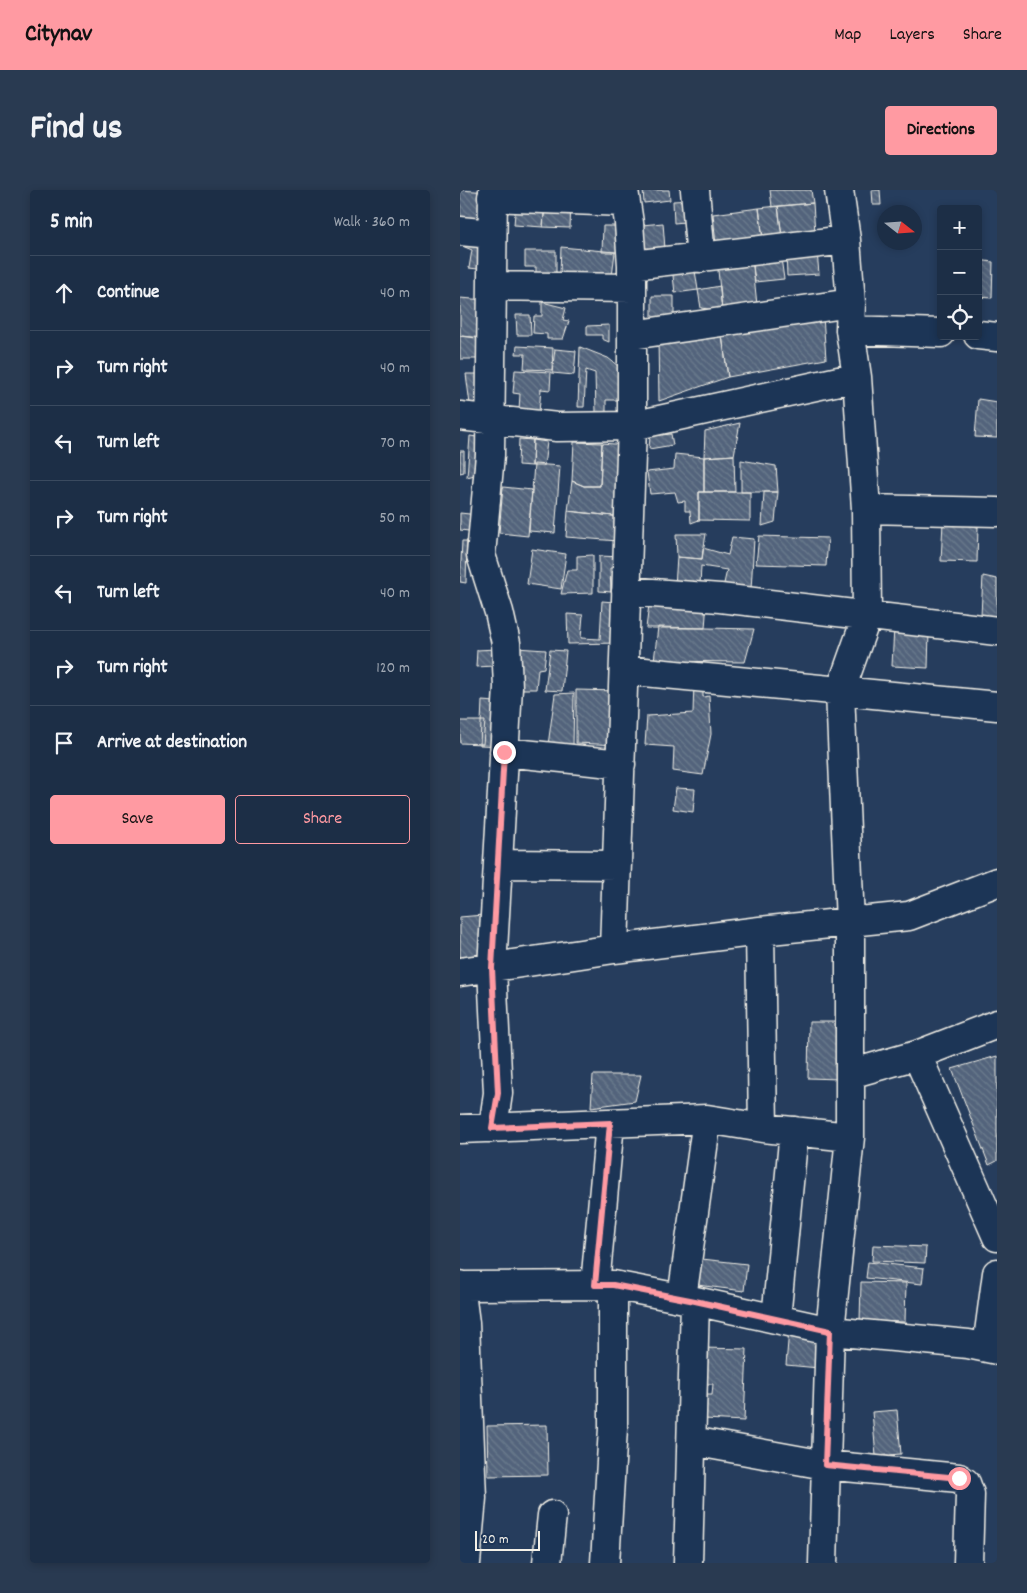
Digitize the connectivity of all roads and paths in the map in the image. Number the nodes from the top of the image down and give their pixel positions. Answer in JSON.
{"nodes":[{"id":1,"x":695,"y":190,"type":"edge"},
{"id":2,"x":840,"y":190,"type":"edge"},
{"id":3,"x":492,"y":193,"type":"edge"},
{"id":4,"x":624,"y":196,"type":"edge"},
{"id":5,"x":460,"y":231,"type":"edge"},
{"id":6,"x":492,"y":234,"type":"junction"},
{"id":7,"x":846,"y":240,"type":"junction"},
{"id":8,"x":701,"y":258,"type":"junction"},
{"id":9,"x":632,"y":277,"type":"junction"},
{"id":10,"x":492,"y":286,"type":"junction"},
{"id":11,"x":851,"y":303,"type":"junction"},
{"id":12,"x":850,"y":330,"type":"junction"},
{"id":13,"x":937,"y":333,"type":"edge"},
{"id":14,"x":632,"y":335,"type":"junction"},
{"id":15,"x":982,"y":335,"type":"edge"},
{"id":16,"x":997,"y":337,"type":"edge"},
{"id":17,"x":857,"y":376,"type":"junction"},
{"id":18,"x":460,"y":416,"type":"edge"},
{"id":19,"x":491,"y":420,"type":"junction"},
{"id":20,"x":632,"y":426,"type":"junction"},
{"id":21,"x":866,"y":508,"type":"junction"},
{"id":22,"x":997,"y":512,"type":"edge"},
{"id":23,"x":626,"y":590,"type":"junction"},
{"id":24,"x":867,"y":616,"type":"junction"},
{"id":25,"x":997,"y":630,"type":"edge"},
{"id":26,"x":624,"y":670,"type":"junction"},
{"id":27,"x":840,"y":692,"type":"junction"},
{"id":28,"x":997,"y":706,"type":"edge"},
{"id":29,"x":504,"y":752,"type":"junction"},
{"id":30,"x":621,"y":764,"type":"junction"},
{"id":31,"x":498,"y":864,"type":"junction"},
{"id":32,"x":617,"y":865,"type":"junction"},
{"id":33,"x":997,"y":882,"type":"edge"},
{"id":34,"x":850,"y":922,"type":"junction"},
{"id":35,"x":760,"y":931,"type":"junction"},
{"id":36,"x":614,"y":949,"type":"junction"},
{"id":37,"x":492,"y":968,"type":"junction"},
{"id":38,"x":460,"y":972,"type":"edge"},
{"id":39,"x":997,"y":1024,"type":"edge"},
{"id":40,"x":917,"y":1055,"type":"junction"},
{"id":41,"x":850,"y":1074,"type":"junction"},
{"id":42,"x":706,"y":1119,"type":"junction"},
{"id":43,"x":610,"y":1123,"type":"junction"},
{"id":44,"x":492,"y":1128,"type":"junction"},
{"id":45,"x":763,"y":1128,"type":"junction"},
{"id":46,"x":460,"y":1129,"type":"edge"},
{"id":47,"x":794,"y":1131,"type":"junction"},
{"id":48,"x":850,"y":1137,"type":"junction"},
{"id":49,"x":996,"y":1229,"type":"edge"},
{"id":50,"x":997,"y":1273,"type":"edge"},
{"id":51,"x":604,"y":1285,"type":"junction"},
{"id":52,"x":460,"y":1286,"type":"edge"},
{"id":53,"x":689,"y":1300,"type":"junction"},
{"id":54,"x":776,"y":1319,"type":"junction"},
{"id":55,"x":462,"y":1323,"type":"edge"},
{"id":56,"x":830,"y":1331,"type":"junction"},
{"id":57,"x":992,"y":1349,"type":"edge"},
{"id":58,"x":692,"y":1441,"type":"junction"},
{"id":59,"x":825,"y":1465,"type":"junction"},
{"id":60,"x":552,"y":1515,"type":"dead end"},
{"id":61,"x":466,"y":1563,"type":"edge"},
{"id":62,"x":547,"y":1563,"type":"edge"},
{"id":63,"x":605,"y":1563,"type":"edge"},
{"id":64,"x":688,"y":1563,"type":"edge"},
{"id":65,"x":823,"y":1563,"type":"edge"},
{"id":66,"x":968,"y":1563,"type":"edge"}],
"edges":[{"from":1,"to":8,"type":"street"},
{"from":2,"to":7,"type":"street"},
{"from":3,"to":4,"type":"street"},
{"from":3,"to":6,"type":"street"},
{"from":4,"to":9,"type":"street"},
{"from":5,"to":6,"type":"street"},
{"from":6,"to":10,"type":"street"},
{"from":7,"to":8,"type":"street"},
{"from":7,"to":11,"type":"street"},
{"from":8,"to":9,"type":"street"},
{"from":9,"to":10,"type":"street"},
{"from":9,"to":14,"type":"street"},
{"from":10,"to":19,"type":"street"},
{"from":11,"to":12,"type":"street"},
{"from":11,"to":14,"type":"street"},
{"from":12,"to":13,"type":"street"},
{"from":12,"to":17,"type":"street"},
{"from":14,"to":20,"type":"street"},
{"from":15,"to":16,"type":"street"},
{"from":17,"to":20,"type":"street"},
{"from":17,"to":21,"type":"street"},
{"from":18,"to":19,"type":"street"},
{"from":19,"to":20,"type":"street"},
{"from":19,"to":29,"type":"street"},
{"from":20,"to":23,"type":"street"},
{"from":21,"to":22,"type":"street"},
{"from":21,"to":24,"type":"street"},
{"from":23,"to":24,"type":"street"},
{"from":23,"to":26,"type":"street"},
{"from":24,"to":25,"type":"street"},
{"from":24,"to":27,"type":"street"},
{"from":26,"to":27,"type":"street"},
{"from":26,"to":30,"type":"street"},
{"from":27,"to":28,"type":"street"},
{"from":27,"to":34,"type":"street"},
{"from":29,"to":30,"type":"street"},
{"from":29,"to":31,"type":"street"},
{"from":30,"to":32,"type":"street"},
{"from":31,"to":32,"type":"street"},
{"from":31,"to":37,"type":"street"},
{"from":32,"to":36,"type":"street"},
{"from":33,"to":34,"type":"street"},
{"from":34,"to":35,"type":"street"},
{"from":34,"to":41,"type":"street"},
{"from":35,"to":36,"type":"street"},
{"from":35,"to":45,"type":"street"},
{"from":36,"to":37,"type":"street"},
{"from":37,"to":38,"type":"street"},
{"from":37,"to":44,"type":"street"},
{"from":39,"to":40,"type":"street"},
{"from":40,"to":41,"type":"street"},
{"from":40,"to":49,"type":"street"},
{"from":41,"to":48,"type":"street"},
{"from":42,"to":43,"type":"street"},
{"from":42,"to":45,"type":"street"},
{"from":42,"to":53,"type":"street"},
{"from":43,"to":44,"type":"street"},
{"from":43,"to":51,"type":"street"},
{"from":44,"to":46,"type":"street"},
{"from":45,"to":47,"type":"street"},
{"from":47,"to":48,"type":"street"},
{"from":47,"to":54,"type":"street"},
{"from":48,"to":56,"type":"street"},
{"from":50,"to":57,"type":"street"},
{"from":51,"to":52,"type":"street"},
{"from":51,"to":53,"type":"street"},
{"from":51,"to":63,"type":"street"},
{"from":52,"to":55,"type":"street"},
{"from":53,"to":54,"type":"street"},
{"from":53,"to":58,"type":"street"},
{"from":54,"to":56,"type":"street"},
{"from":55,"to":61,"type":"street"},
{"from":56,"to":57,"type":"street"},
{"from":56,"to":59,"type":"street"},
{"from":58,"to":59,"type":"street"},
{"from":58,"to":64,"type":"street"},
{"from":59,"to":65,"type":"street"},
{"from":59,"to":66,"type":"street"},
{"from":60,"to":62,"type":"street"}]}
